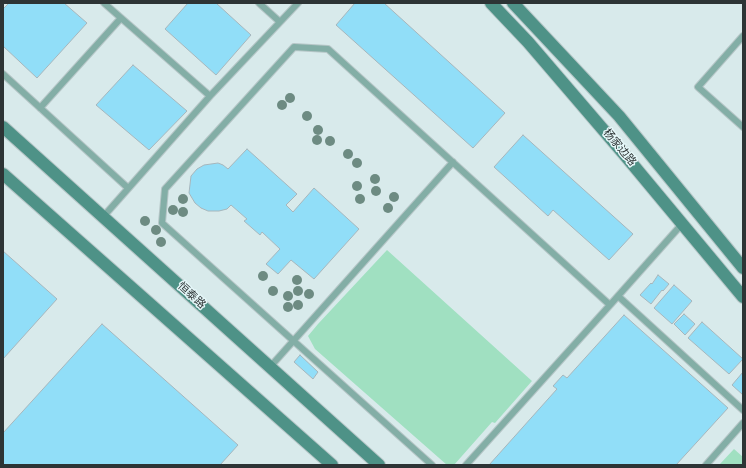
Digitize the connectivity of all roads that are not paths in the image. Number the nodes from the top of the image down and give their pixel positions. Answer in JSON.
{"nodes":[{"id":1,"x":104,"y":3,"type":"edge"},
{"id":2,"x":259,"y":3,"type":"edge"},
{"id":3,"x":298,"y":3,"type":"edge"},
{"id":4,"x":491,"y":3,"type":"edge"},
{"id":5,"x":513,"y":3,"type":"edge"},
{"id":6,"x":121,"y":18,"type":"junction"},
{"id":7,"x":280,"y":22,"type":"junction"},
{"id":8,"x":743,"y":36,"type":"edge"},
{"id":9,"x":3,"y":74,"type":"edge"},
{"id":10,"x":210,"y":96,"type":"junction"},
{"id":11,"x":40,"y":108,"type":"junction"},
{"id":12,"x":3,"y":127,"type":"edge"},
{"id":13,"x":743,"y":127,"type":"edge"},
{"id":14,"x":453,"y":162,"type":"junction"},
{"id":15,"x":3,"y":174,"type":"edge"},
{"id":16,"x":128,"y":188,"type":"junction"},
{"id":17,"x":102,"y":217,"type":"junction"},
{"id":18,"x":682,"y":224,"type":"junction"},
{"id":19,"x":743,"y":268,"type":"edge"},
{"id":20,"x":618,"y":296,"type":"junction"},
{"id":21,"x":743,"y":297,"type":"edge"},
{"id":22,"x":610,"y":305,"type":"junction"},
{"id":23,"x":293,"y":341,"type":"junction"},
{"id":24,"x":270,"y":367,"type":"junction"},
{"id":25,"x":743,"y":410,"type":"edge"},
{"id":26,"x":743,"y":423,"type":"edge"},
{"id":27,"x":332,"y":465,"type":"edge"},
{"id":28,"x":379,"y":465,"type":"edge"},
{"id":29,"x":432,"y":465,"type":"edge"},
{"id":30,"x":466,"y":465,"type":"edge"},
{"id":31,"x":706,"y":465,"type":"edge"}],
"edges":[{"from":1,"to":6,"type":"lane"},
{"from":2,"to":7,"type":"lane"},
{"from":3,"to":7,"type":"lane"},
{"from":4,"to":18,"type":"street","name":"杨家边路"},
{"from":5,"to":19,"type":"street","name":"杨家边路"},
{"from":6,"to":10,"type":"lane"},
{"from":6,"to":11,"type":"lane"},
{"from":7,"to":10,"type":"lane"},
{"from":8,"to":13,"type":"lane"},
{"from":9,"to":11,"type":"lane"},
{"from":10,"to":16,"type":"lane"},
{"from":11,"to":16,"type":"lane"},
{"from":12,"to":17,"type":"street","name":"恒泰路"},
{"from":14,"to":22,"type":"lane"},
{"from":14,"to":23,"type":"lane"},
{"from":14,"to":23,"type":"lane"},
{"from":15,"to":27,"type":"street"},
{"from":16,"to":17,"type":"lane"},
{"from":17,"to":24,"type":"street","name":"恒泰路"},
{"from":18,"to":20,"type":"lane"},
{"from":18,"to":21,"type":"street","name":"杨家边路"},
{"from":20,"to":22,"type":"lane"},
{"from":20,"to":25,"type":"lane"},
{"from":22,"to":30,"type":"lane"},
{"from":23,"to":24,"type":"lane"},
{"from":23,"to":29,"type":"lane"},
{"from":24,"to":28,"type":"street","name":"恒泰路"},
{"from":26,"to":31,"type":"lane"}]}
